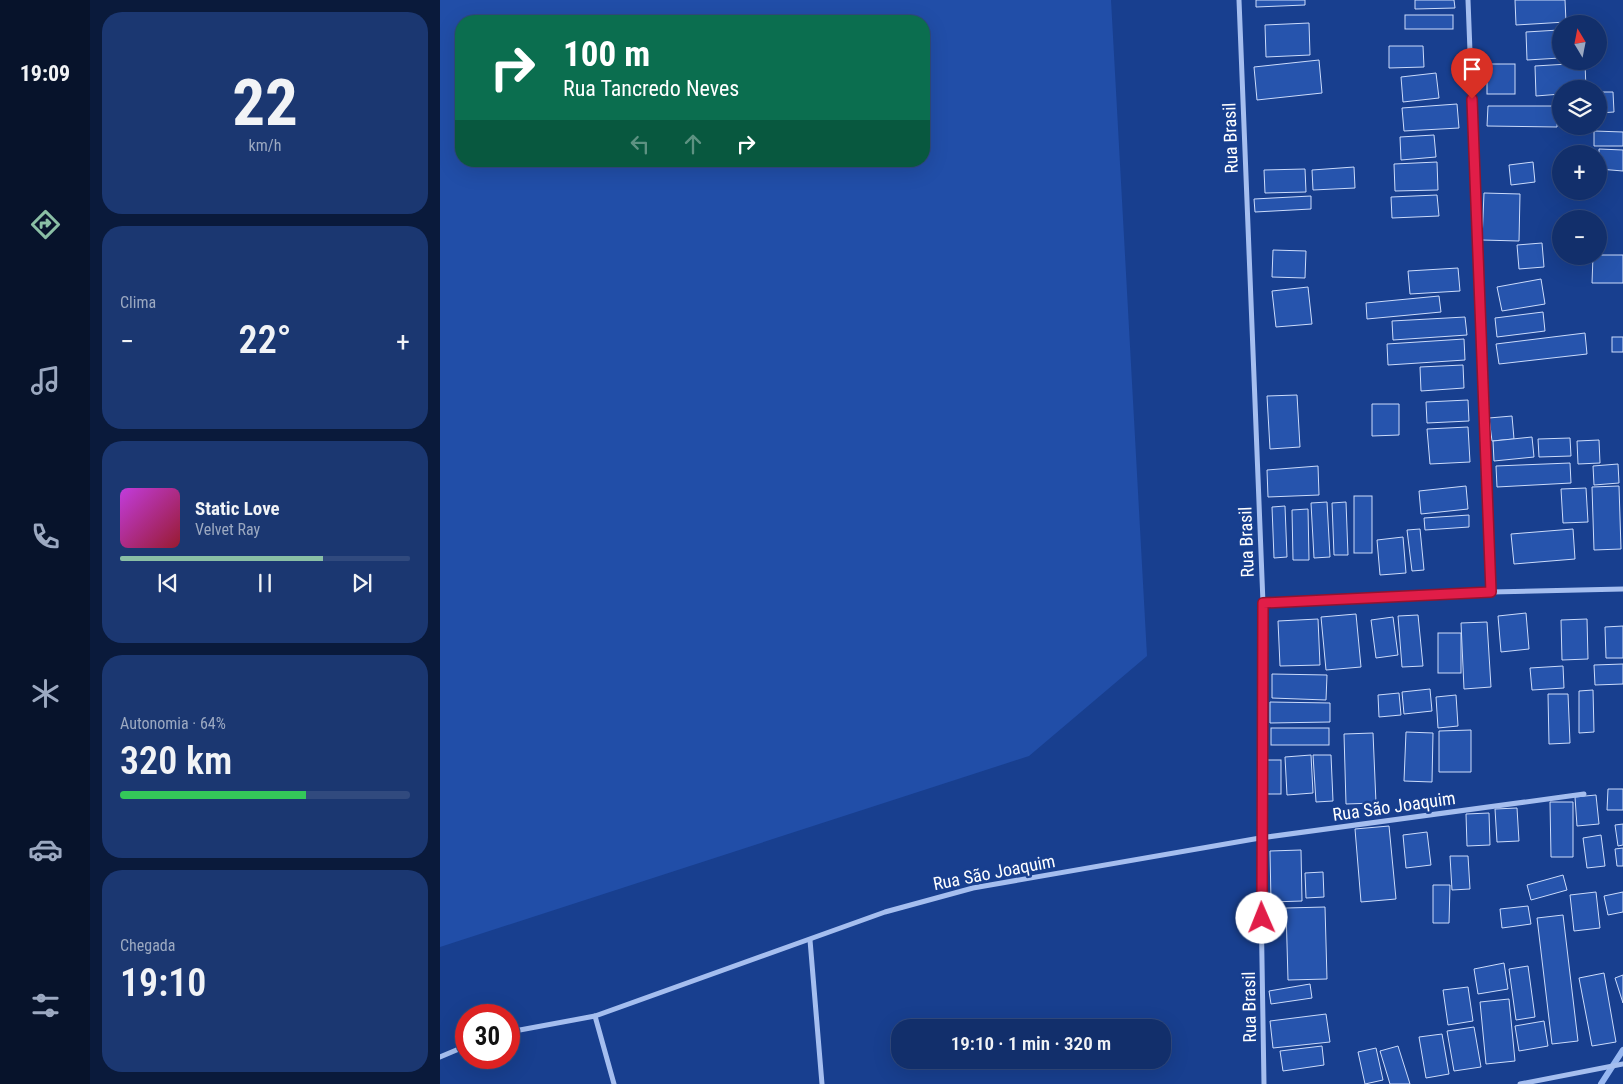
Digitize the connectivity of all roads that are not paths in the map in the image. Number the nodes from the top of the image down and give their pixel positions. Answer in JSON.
{"nodes":[{"id":1,"x":1239,"y":0,"type":"edge"},
{"id":2,"x":1468,"y":0,"type":"edge"},
{"id":3,"x":1623,"y":589,"type":"edge"},
{"id":4,"x":1491,"y":592,"type":"junction"},
{"id":5,"x":1263,"y":603,"type":"junction"},
{"id":6,"x":1584,"y":794,"type":"dead end"},
{"id":7,"x":1260,"y":838,"type":"junction"},
{"id":8,"x":810,"y":940,"type":"junction"},
{"id":9,"x":595,"y":1016,"type":"junction"},
{"id":10,"x":520,"y":1030,"type":"edge"},
{"id":11,"x":455,"y":1051,"type":"edge"},
{"id":12,"x":440,"y":1057,"type":"edge"},
{"id":13,"x":1623,"y":1064,"type":"edge"},
{"id":14,"x":614,"y":1084,"type":"edge"},
{"id":15,"x":822,"y":1084,"type":"edge"},
{"id":16,"x":1264,"y":1084,"type":"edge"},
{"id":17,"x":1520,"y":1084,"type":"edge"}],
"edges":[{"from":1,"to":5,"type":"street","name":"Rua Brasil"},
{"from":2,"to":4,"type":"street"},
{"from":3,"to":4,"type":"street"},
{"from":4,"to":5,"type":"street"},
{"from":5,"to":7,"type":"street","name":"Rua Brasil"},
{"from":6,"to":7,"type":"street","name":"Rua São Joaquim"},
{"from":7,"to":8,"type":"street","name":"Rua São Joaquim"},
{"from":7,"to":16,"type":"street","name":"Rua Brasil"},
{"from":8,"to":9,"type":"street","name":"Rua São Joaquim"},
{"from":8,"to":15,"type":"street"},
{"from":9,"to":10,"type":"street","name":"Rua São Joaquim"},
{"from":9,"to":14,"type":"street"},
{"from":11,"to":12,"type":"street"},
{"from":13,"to":17,"type":"street"}]}
